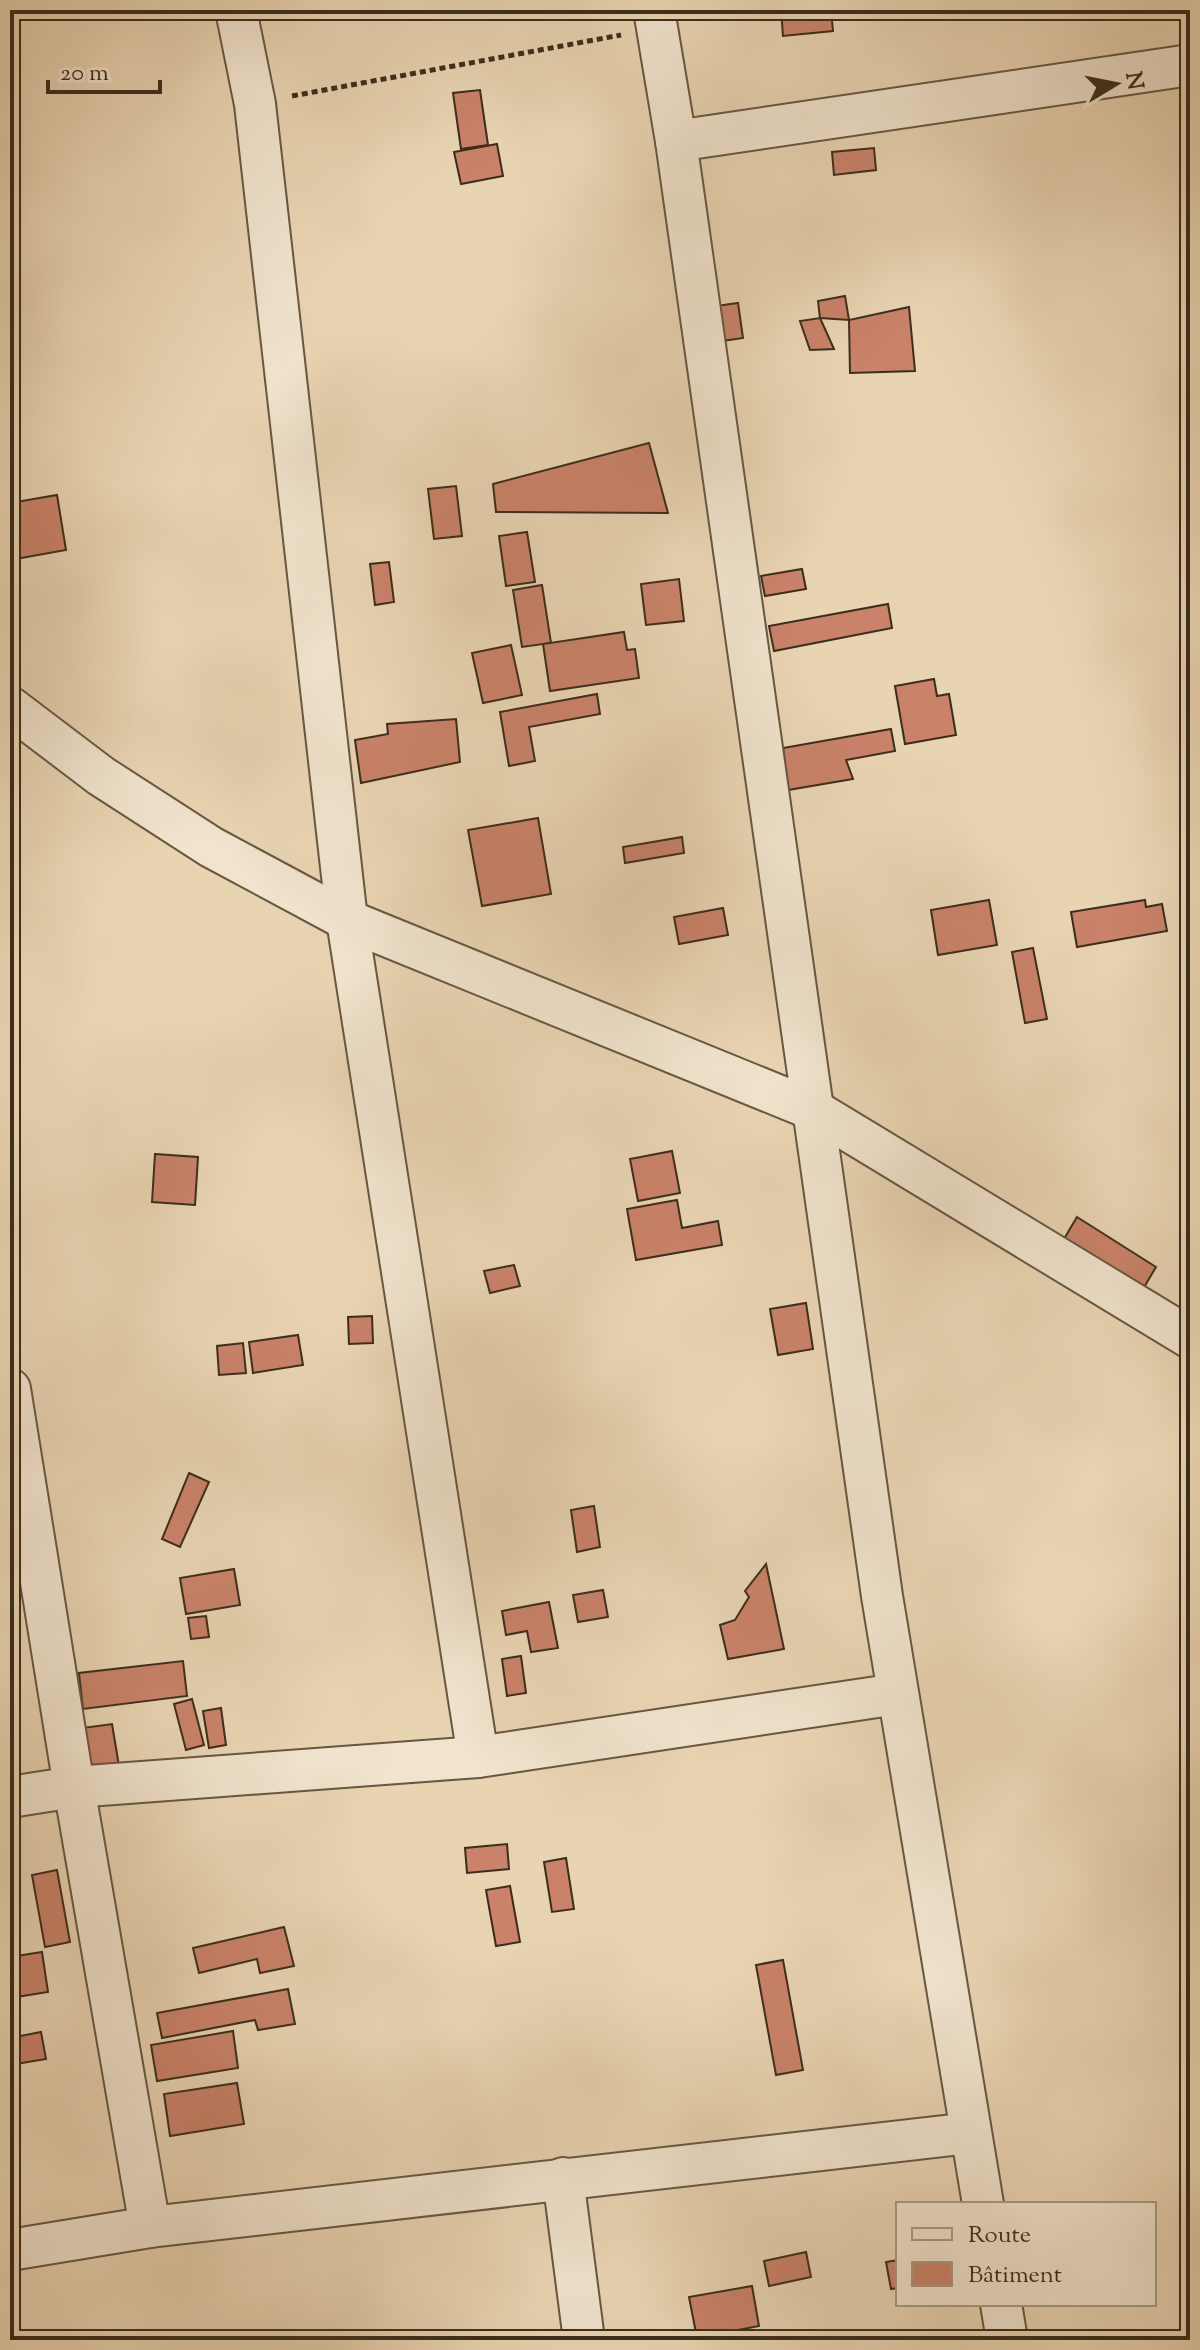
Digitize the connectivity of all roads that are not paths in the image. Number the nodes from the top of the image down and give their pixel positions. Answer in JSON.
{"nodes":[{"id":1,"x":236,"y":10,"type":"edge"},
{"id":2,"x":655,"y":19,"type":"edge"},
{"id":3,"x":1190,"y":65,"type":"edge"},
{"id":4,"x":676,"y":141,"type":"junction"},
{"id":5,"x":10,"y":707,"type":"edge"},
{"id":6,"x":347,"y":920,"type":"junction"},
{"id":7,"x":814,"y":1110,"type":"junction"},
{"id":8,"x":1190,"y":1338,"type":"edge"},
{"id":9,"x":10,"y":1389,"type":"edge"},
{"id":10,"x":897,"y":1694,"type":"junction"},
{"id":11,"x":478,"y":1757,"type":"junction"},
{"id":12,"x":74,"y":1787,"type":"junction"},
{"id":13,"x":10,"y":1797,"type":"edge"},
{"id":14,"x":970,"y":2133,"type":"junction"},
{"id":15,"x":563,"y":2178,"type":"junction"},
{"id":16,"x":983,"y":2202,"type":"edge"},
{"id":17,"x":150,"y":2227,"type":"junction"},
{"id":18,"x":10,"y":2250,"type":"edge"},
{"id":19,"x":1001,"y":2306,"type":"edge"},
{"id":20,"x":584,"y":2340,"type":"edge"},
{"id":21,"x":1007,"y":2340,"type":"edge"}],
"edges":[{"from":1,"to":6,"type":"street"},
{"from":2,"to":4,"type":"street"},
{"from":3,"to":4,"type":"street"},
{"from":4,"to":7,"type":"street"},
{"from":5,"to":6,"type":"street"},
{"from":6,"to":7,"type":"street"},
{"from":6,"to":11,"type":"street"},
{"from":7,"to":8,"type":"street"},
{"from":7,"to":10,"type":"street"},
{"from":9,"to":12,"type":"street"},
{"from":10,"to":11,"type":"street"},
{"from":10,"to":14,"type":"street"},
{"from":11,"to":12,"type":"street"},
{"from":12,"to":13,"type":"street"},
{"from":12,"to":17,"type":"street"},
{"from":14,"to":15,"type":"street"},
{"from":14,"to":16,"type":"street"},
{"from":15,"to":17,"type":"street"},
{"from":15,"to":20,"type":"street"},
{"from":17,"to":18,"type":"street"},
{"from":19,"to":21,"type":"street"}]}
